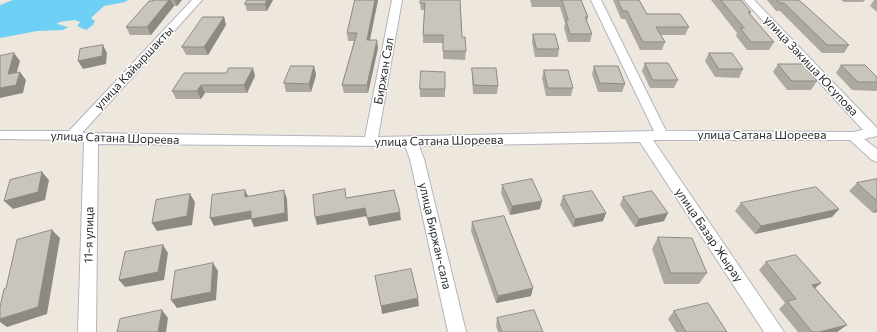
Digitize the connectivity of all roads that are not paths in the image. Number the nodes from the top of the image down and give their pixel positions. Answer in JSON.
{"nodes":[{"id":1,"x":197,"y":0,"type":"edge"},
{"id":2,"x":397,"y":0,"type":"edge"},
{"id":3,"x":596,"y":0,"type":"edge"},
{"id":4,"x":749,"y":0,"type":"edge"},
{"id":5,"x":875,"y":132,"type":"edge"},
{"id":6,"x":0,"y":135,"type":"edge"},
{"id":7,"x":662,"y":135,"type":"junction"},
{"id":8,"x":72,"y":136,"type":"junction"},
{"id":9,"x":853,"y":136,"type":"junction"},
{"id":10,"x":644,"y":137,"type":"junction"},
{"id":11,"x":91,"y":139,"type":"junction"},
{"id":12,"x":410,"y":141,"type":"junction"},
{"id":13,"x":371,"y":142,"type":"junction"},
{"id":14,"x":877,"y":157,"type":"edge"},
{"id":15,"x":87,"y":332,"type":"edge"},
{"id":16,"x":457,"y":332,"type":"edge"},
{"id":17,"x":775,"y":332,"type":"edge"}],
"edges":[{"from":1,"to":8,"type":"street","name":"улица Кайыршакты"},
{"from":2,"to":13,"type":"street","name":"Биржан Сал"},
{"from":3,"to":7,"type":"street"},
{"from":4,"to":5,"type":"street","name":"улица Закиша Юсупова"},
{"from":5,"to":9,"type":"street","name":"улица Сатана Шореева"},
{"from":6,"to":8,"type":"street","name":"улица Сатана Шореева"},
{"from":7,"to":9,"type":"street","name":"улица Сатана Шореева"},
{"from":7,"to":10,"type":"street","name":"улица Сатана Шореева"},
{"from":8,"to":11,"type":"street","name":"улица Сатана Шореева"},
{"from":9,"to":14,"type":"street","name":"улица Закиша Юсупова"},
{"from":10,"to":12,"type":"street","name":"улица Сатана Шореева"},
{"from":10,"to":17,"type":"street","name":"улица Базар Жырау"},
{"from":11,"to":13,"type":"street","name":"улица Сатана Шореева"},
{"from":11,"to":15,"type":"street","name":"11-я улица"},
{"from":12,"to":13,"type":"street","name":"улица Сатана Шореева"},
{"from":12,"to":16,"type":"street","name":"улица Биржан-сала"}]}
